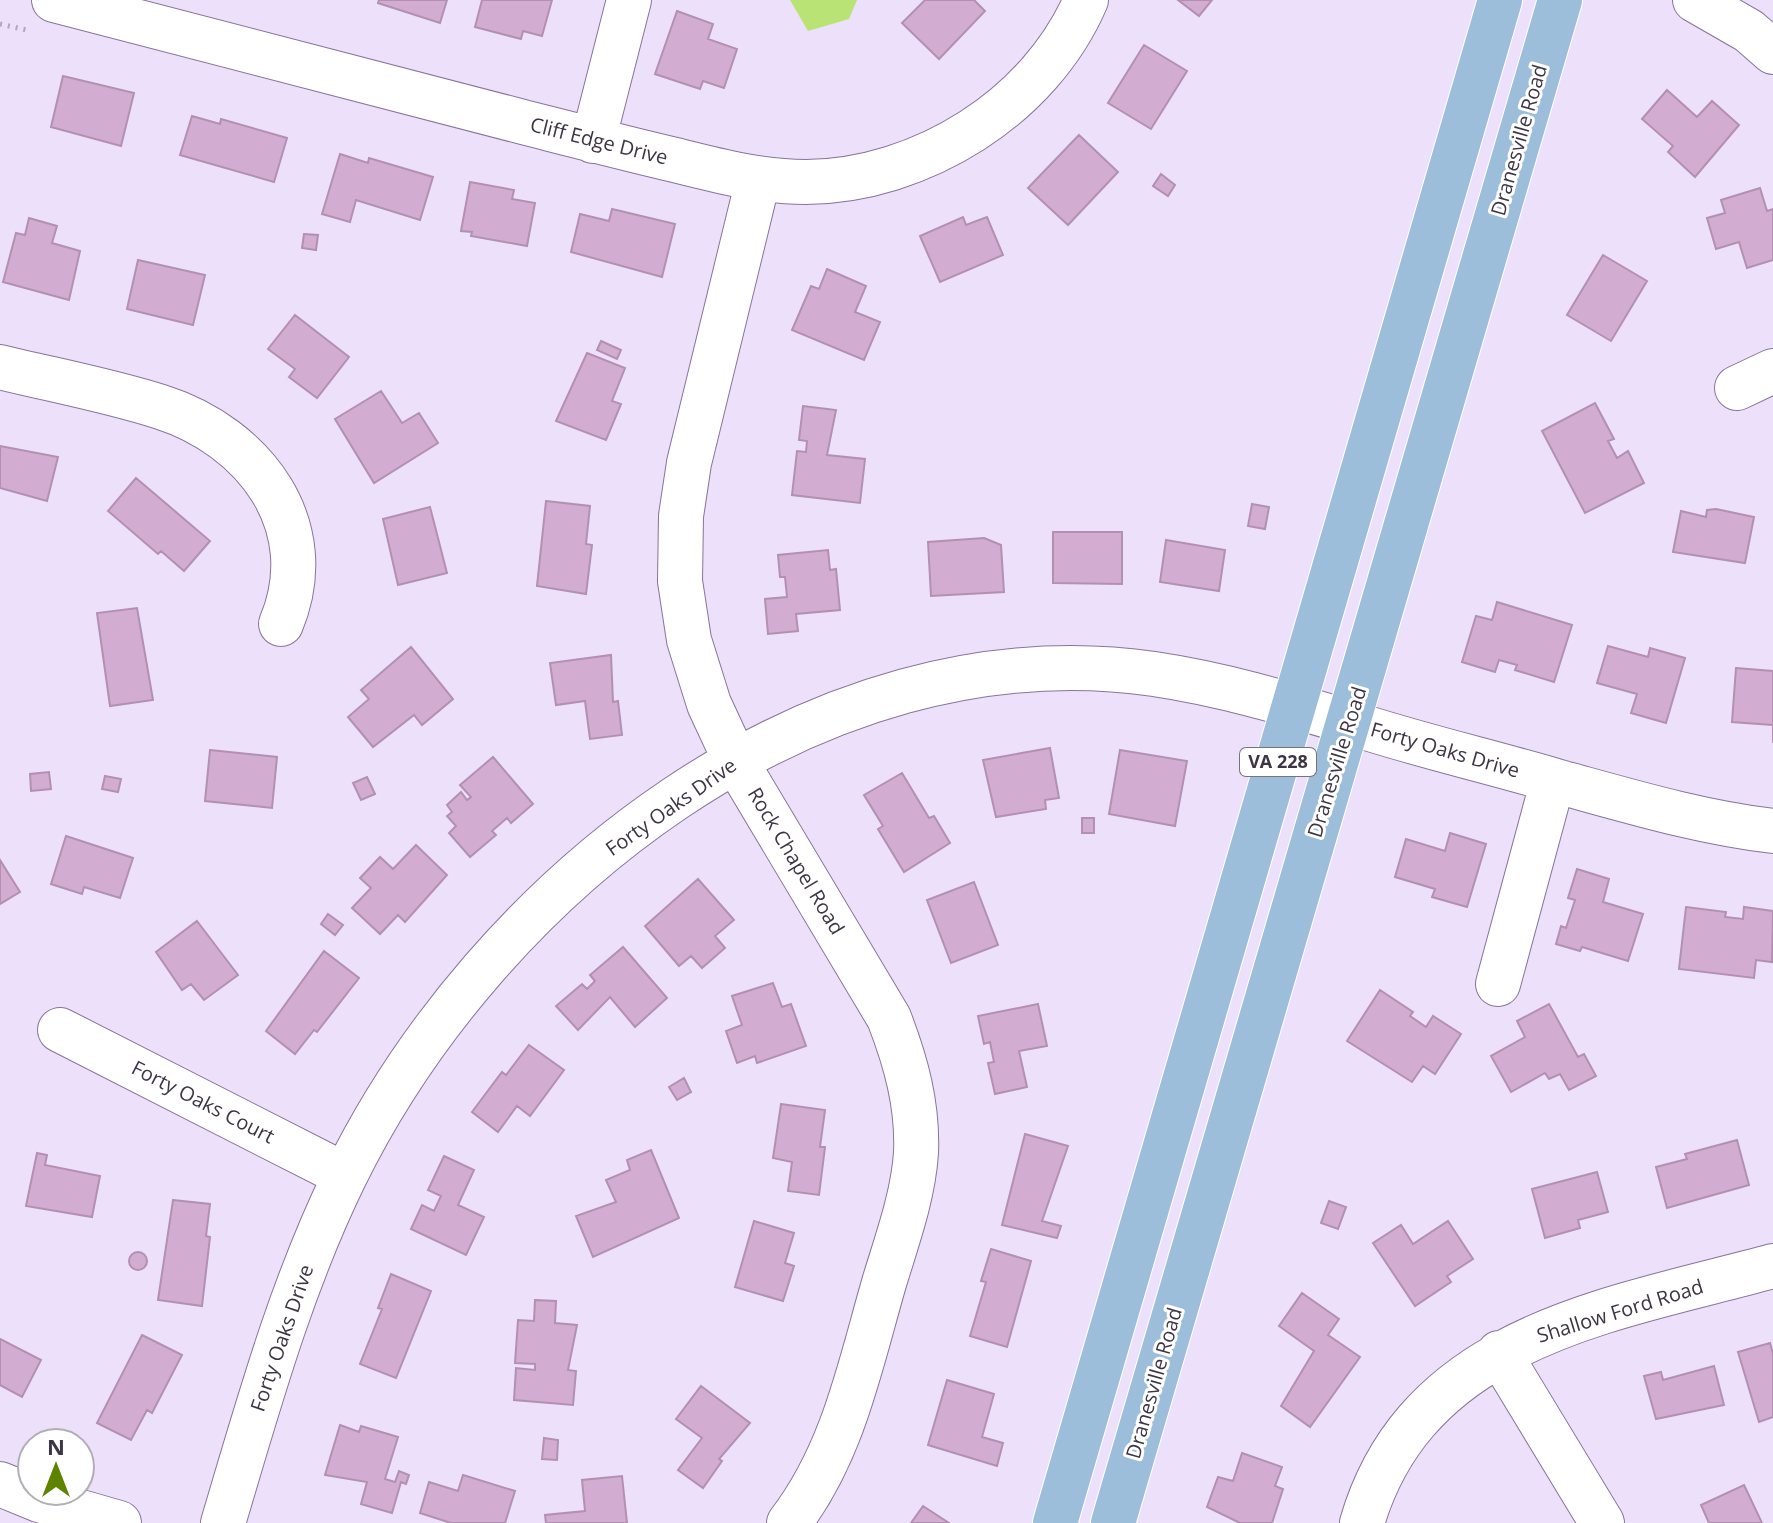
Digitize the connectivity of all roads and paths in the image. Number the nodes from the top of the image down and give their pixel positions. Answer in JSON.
{"nodes":[{"id":1,"x":54,"y":0,"type":"edge"},
{"id":2,"x":629,"y":0,"type":"edge"},
{"id":3,"x":1086,"y":0,"type":"edge"},
{"id":4,"x":1500,"y":0,"type":"edge"},
{"id":5,"x":1560,"y":0,"type":"edge"},
{"id":6,"x":1695,"y":0,"type":"edge"},
{"id":7,"x":1773,"y":52,"type":"edge"},
{"id":8,"x":593,"y":141,"type":"junction"},
{"id":9,"x":758,"y":180,"type":"junction"},
{"id":10,"x":0,"y":367,"type":"edge"},
{"id":11,"x":281,"y":624,"type":"dead end"},
{"id":12,"x":1295,"y":703,"type":"junction"},
{"id":13,"x":1349,"y":723,"type":"junction"},
{"id":14,"x":735,"y":760,"type":"junction"},
{"id":15,"x":1553,"y":780,"type":"junction"},
{"id":16,"x":1773,"y":831,"type":"edge"},
{"id":17,"x":1498,"y":984,"type":"dead end"},
{"id":18,"x":60,"y":1030,"type":"dead end"},
{"id":19,"x":345,"y":1175,"type":"junction"},
{"id":20,"x":1773,"y":1266,"type":"edge"},
{"id":21,"x":1499,"y":1353,"type":"junction"},
{"id":22,"x":0,"y":1484,"type":"edge"},
{"id":23,"x":119,"y":1523,"type":"edge"},
{"id":24,"x":223,"y":1523,"type":"edge"},
{"id":25,"x":789,"y":1523,"type":"edge"},
{"id":26,"x":1055,"y":1523,"type":"edge"},
{"id":27,"x":1113,"y":1523,"type":"edge"},
{"id":28,"x":1362,"y":1523,"type":"edge"},
{"id":29,"x":1602,"y":1523,"type":"edge"}],
"edges":[{"from":1,"to":8,"type":"street","name":"Cliff Edge Drive"},
{"from":2,"to":8,"type":"street"},
{"from":3,"to":9,"type":"street","name":"Cliff Edge Drive"},
{"from":4,"to":12,"type":"main road","number":"VA 228"},
{"from":5,"to":13,"type":"main road","name":"Dranesville Road","number":"VA 228"},
{"from":6,"to":7,"type":"street"},
{"from":8,"to":9,"type":"street","name":"Cliff Edge Drive"},
{"from":9,"to":14,"type":"street","name":"Rock Chapel Road"},
{"from":10,"to":11,"type":"street"},
{"from":12,"to":13,"type":"street","name":"Forty Oaks Drive"},
{"from":12,"to":14,"type":"street","name":"Forty Oaks Drive"},
{"from":12,"to":26,"type":"main road","number":"VA 228"},
{"from":13,"to":15,"type":"street","name":"Forty Oaks Drive"},
{"from":13,"to":27,"type":"main road","name":"Dranesville Road","number":"VA 228"},
{"from":14,"to":19,"type":"street","name":"Forty Oaks Drive"},
{"from":14,"to":25,"type":"street","name":"Rock Chapel Road"},
{"from":15,"to":16,"type":"street","name":"Forty Oaks Drive"},
{"from":15,"to":17,"type":"street"},
{"from":18,"to":19,"type":"street","name":"Forty Oaks Court"},
{"from":19,"to":24,"type":"street","name":"Forty Oaks Drive"},
{"from":20,"to":21,"type":"street","name":"Shallow Ford Road"},
{"from":21,"to":28,"type":"street","name":"Shallow Ford Road"},
{"from":21,"to":29,"type":"street"},
{"from":22,"to":23,"type":"street"}]}
